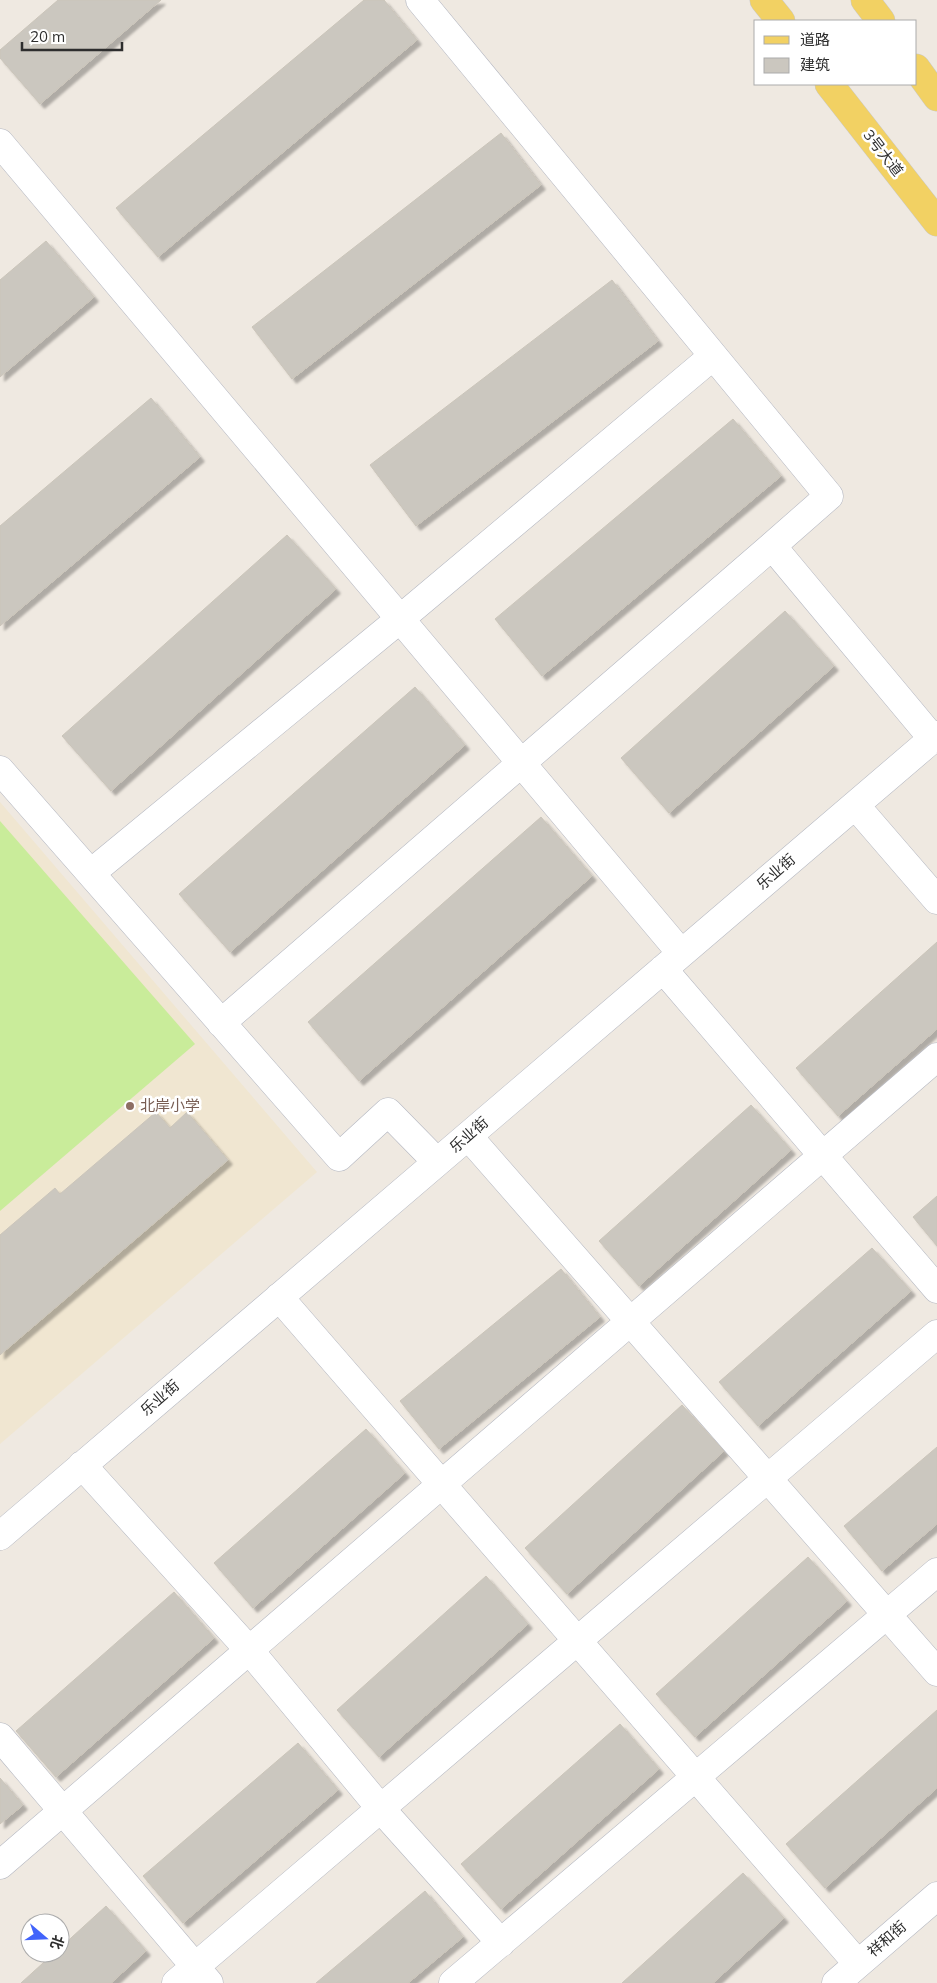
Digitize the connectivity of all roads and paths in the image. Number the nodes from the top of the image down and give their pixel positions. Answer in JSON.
{"nodes":[{"id":1,"x":420,"y":0,"type":"edge"},
{"id":2,"x":764,"y":0,"type":"edge"},
{"id":3,"x":865,"y":0,"type":"edge"},
{"id":4,"x":780,"y":20,"type":"edge"},
{"id":5,"x":880,"y":20,"type":"edge"},
{"id":6,"x":917,"y":69,"type":"edge"},
{"id":7,"x":830,"y":85,"type":"edge"},
{"id":8,"x":937,"y":97,"type":"edge"},
{"id":9,"x":0,"y":143,"type":"edge"},
{"id":10,"x":937,"y":222,"type":"edge"},
{"id":11,"x":713,"y":356,"type":"junction"},
{"id":12,"x":772,"y":546,"type":"junction"},
{"id":13,"x":400,"y":619,"type":"junction"},
{"id":14,"x":935,"y":737,"type":"edge"},
{"id":15,"x":522,"y":763,"type":"junction"},
{"id":16,"x":0,"y":770,"type":"edge"},
{"id":17,"x":855,"y":805,"type":"junction"},
{"id":18,"x":90,"y":873,"type":"junction"},
{"id":19,"x":937,"y":900,"type":"edge"},
{"id":20,"x":672,"y":961,"type":"junction"},
{"id":21,"x":221,"y":1023,"type":"junction"},
{"id":22,"x":937,"y":1058,"type":"edge"},
{"id":23,"x":468,"y":1136,"type":"junction"},
{"id":24,"x":823,"y":1156,"type":"junction"},
{"id":25,"x":437,"y":1162,"type":"junction"},
{"id":26,"x":937,"y":1289,"type":"edge"},
{"id":27,"x":279,"y":1297,"type":"junction"},
{"id":28,"x":631,"y":1322,"type":"junction"},
{"id":29,"x":937,"y":1334,"type":"edge"},
{"id":30,"x":82,"y":1465,"type":"junction"},
{"id":31,"x":768,"y":1479,"type":"junction"},
{"id":32,"x":442,"y":1485,"type":"junction"},
{"id":33,"x":0,"y":1536,"type":"edge"},
{"id":34,"x":937,"y":1572,"type":"edge"},
{"id":35,"x":886,"y":1614,"type":"junction"},
{"id":36,"x":577,"y":1641,"type":"junction"},
{"id":37,"x":250,"y":1651,"type":"junction"},
{"id":38,"x":937,"y":1672,"type":"edge"},
{"id":39,"x":0,"y":1737,"type":"edge"},
{"id":40,"x":696,"y":1778,"type":"junction"},
{"id":41,"x":381,"y":1809,"type":"junction"},
{"id":42,"x":63,"y":1811,"type":"junction"},
{"id":43,"x":0,"y":1865,"type":"edge"},
{"id":44,"x":937,"y":1896,"type":"edge"},
{"id":45,"x":501,"y":1943,"type":"junction"},
{"id":46,"x":858,"y":1964,"type":"junction"},
{"id":47,"x":194,"y":1978,"type":"edge"},
{"id":48,"x":453,"y":1983,"type":"edge"},
{"id":49,"x":836,"y":1983,"type":"edge"}],
"edges":[{"from":1,"to":11,"type":"street"},
{"from":2,"to":4,"type":"main road"},
{"from":3,"to":5,"type":"main road"},
{"from":6,"to":8,"type":"main road"},
{"from":7,"to":10,"type":"main road","name":"3号大道"},
{"from":9,"to":13,"type":"street"},
{"from":11,"to":12,"type":"street"},
{"from":11,"to":13,"type":"street"},
{"from":12,"to":14,"type":"street"},
{"from":12,"to":15,"type":"street"},
{"from":13,"to":15,"type":"street"},
{"from":13,"to":18,"type":"street"},
{"from":14,"to":17,"type":"street","name":"乐业街"},
{"from":15,"to":20,"type":"street"},
{"from":15,"to":21,"type":"street"},
{"from":16,"to":18,"type":"street"},
{"from":17,"to":19,"type":"street"},
{"from":17,"to":20,"type":"street","name":"乐业街"},
{"from":18,"to":21,"type":"street"},
{"from":20,"to":23,"type":"street","name":"乐业街"},
{"from":20,"to":24,"type":"street"},
{"from":21,"to":25,"type":"street"},
{"from":22,"to":24,"type":"street"},
{"from":23,"to":25,"type":"street","name":"乐业街"},
{"from":23,"to":28,"type":"street"},
{"from":24,"to":26,"type":"street"},
{"from":24,"to":28,"type":"street"},
{"from":25,"to":27,"type":"street","name":"乐业街"},
{"from":27,"to":30,"type":"street","name":"乐业街"},
{"from":27,"to":32,"type":"street"},
{"from":28,"to":31,"type":"street"},
{"from":28,"to":32,"type":"street"},
{"from":29,"to":31,"type":"street"},
{"from":30,"to":33,"type":"street","name":"乐业街"},
{"from":30,"to":37,"type":"street"},
{"from":31,"to":35,"type":"street"},
{"from":31,"to":36,"type":"street"},
{"from":32,"to":36,"type":"street"},
{"from":32,"to":37,"type":"street"},
{"from":34,"to":35,"type":"street"},
{"from":35,"to":38,"type":"street"},
{"from":35,"to":40,"type":"street"},
{"from":36,"to":40,"type":"street"},
{"from":36,"to":41,"type":"street"},
{"from":37,"to":41,"type":"street"},
{"from":37,"to":42,"type":"street"},
{"from":39,"to":42,"type":"street"},
{"from":40,"to":45,"type":"street"},
{"from":40,"to":46,"type":"street"},
{"from":41,"to":45,"type":"street"},
{"from":41,"to":47,"type":"street"},
{"from":42,"to":43,"type":"street"},
{"from":42,"to":47,"type":"street"},
{"from":44,"to":46,"type":"street","name":"祥和街"},
{"from":45,"to":48,"type":"street"},
{"from":46,"to":49,"type":"street","name":"祥和街"}]}
